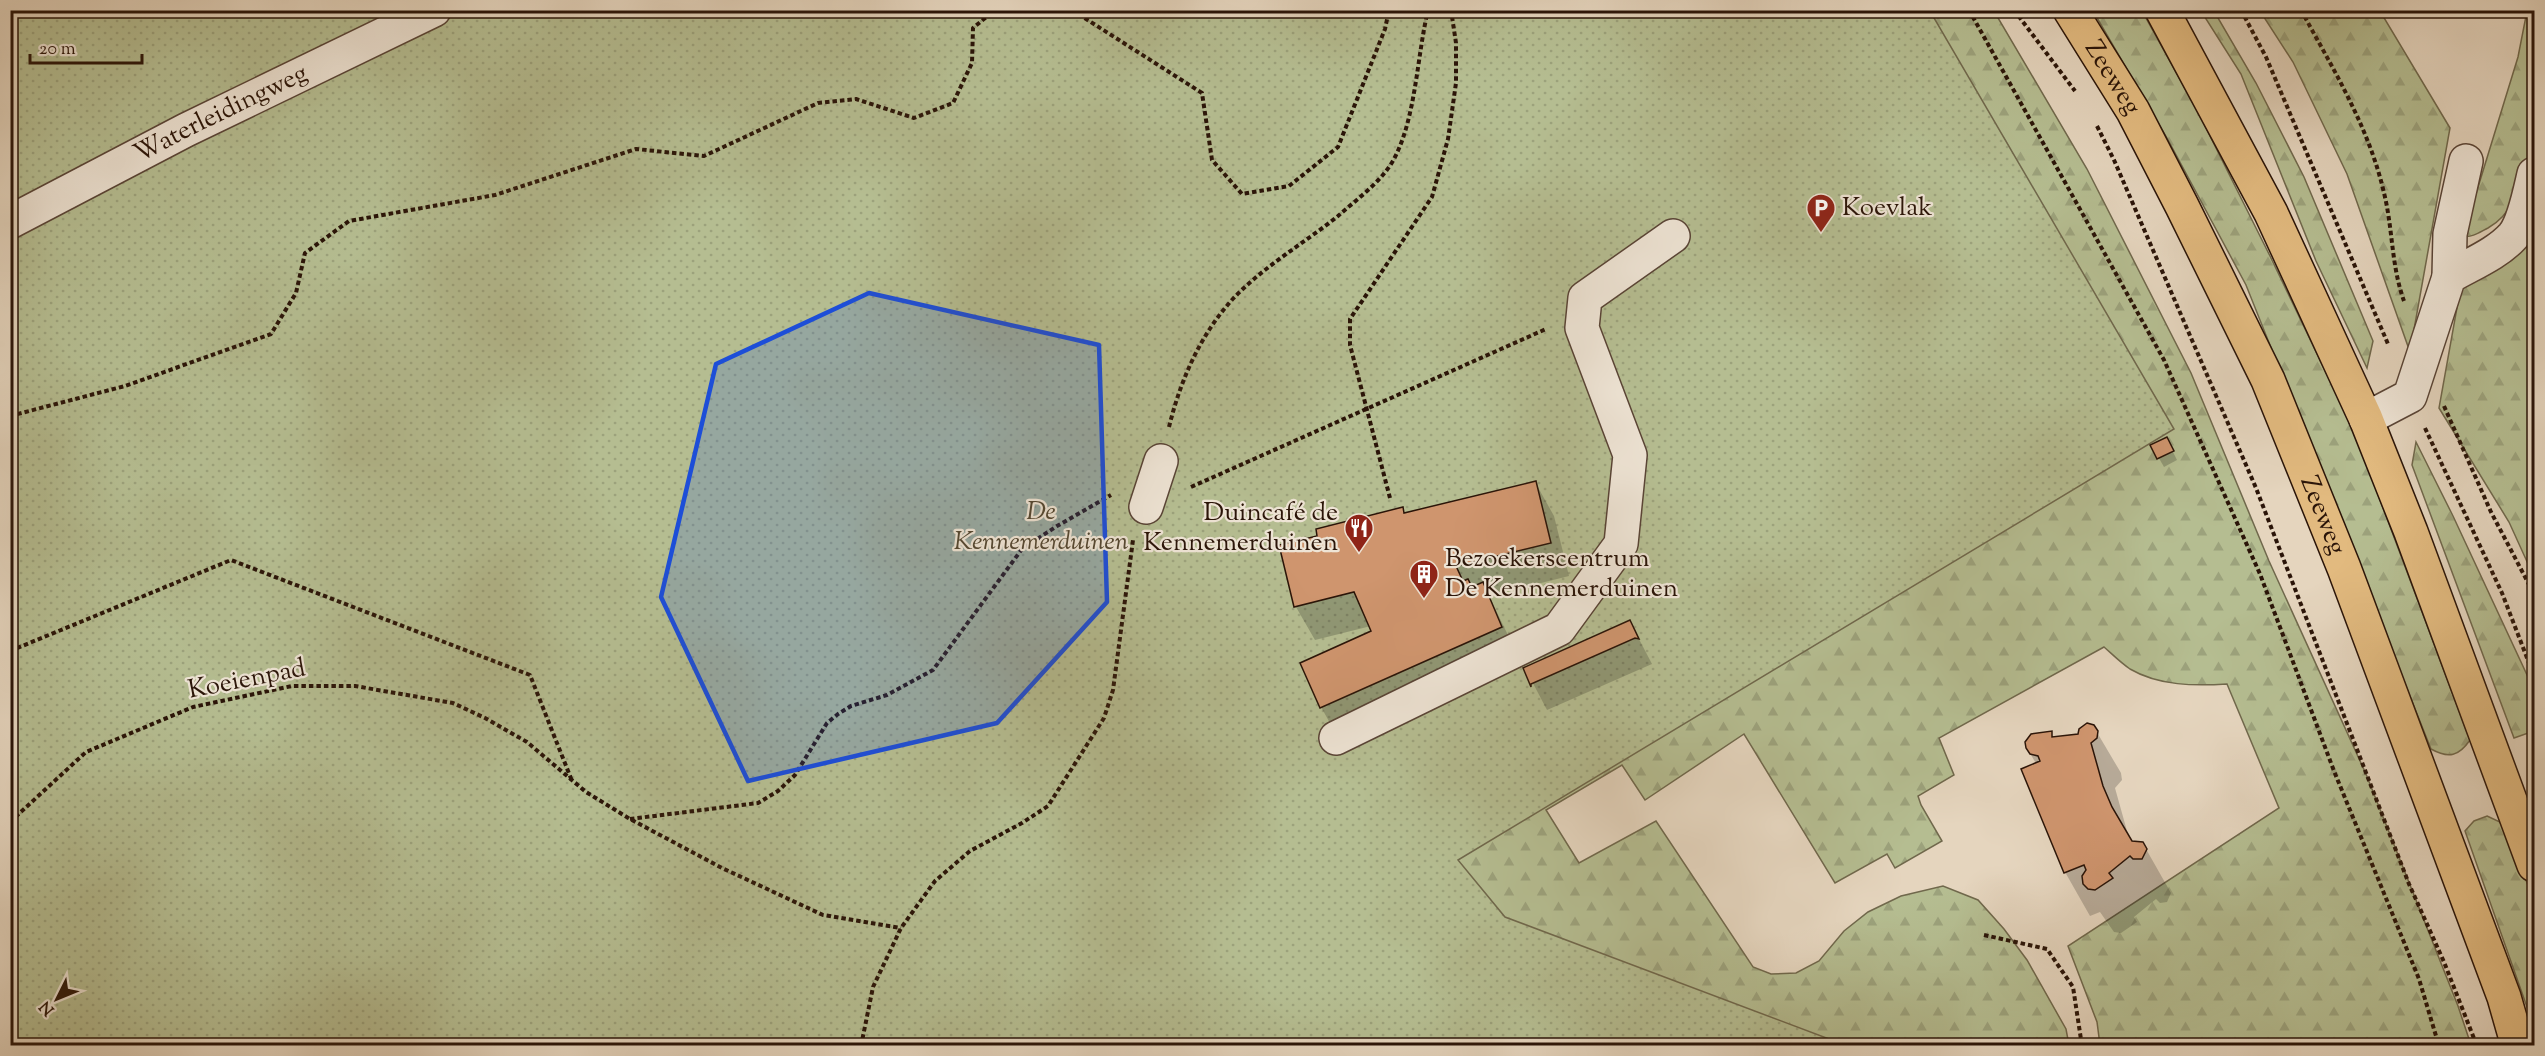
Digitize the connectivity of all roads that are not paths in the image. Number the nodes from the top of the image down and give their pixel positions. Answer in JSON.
{"nodes":[{"id":1,"x":434,"y":10,"type":"edge"},
{"id":2,"x":2070,"y":10,"type":"edge"},
{"id":3,"x":2162,"y":10,"type":"edge"},
{"id":4,"x":2466,"y":160,"type":"dead end"},
{"id":5,"x":2535,"y":174,"type":"edge"},
{"id":6,"x":10,"y":222,"type":"edge"},
{"id":7,"x":1673,"y":236,"type":"dead end"},
{"id":8,"x":2449,"y":277,"type":"junction"},
{"id":9,"x":2366,"y":419,"type":"junction"},
{"id":10,"x":1161,"y":460,"type":"road end"},
{"id":11,"x":1146,"y":507,"type":"road end"},
{"id":12,"x":1336,"y":738,"type":"dead end"},
{"id":13,"x":2535,"y":866,"type":"edge"},
{"id":14,"x":2518,"y":1046,"type":"edge"}],
"edges":[{"from":1,"to":6,"type":"street","name":"Waterleidingweg"},
{"from":2,"to":14,"type":"main road","name":"Zeeweg"},
{"from":3,"to":9,"type":"main road"},
{"from":4,"to":8,"type":"street"},
{"from":5,"to":8,"type":"street"},
{"from":7,"to":12,"type":"street"},
{"from":8,"to":9,"type":"street"},
{"from":9,"to":13,"type":"main road"},
{"from":10,"to":11,"type":"street"}]}
